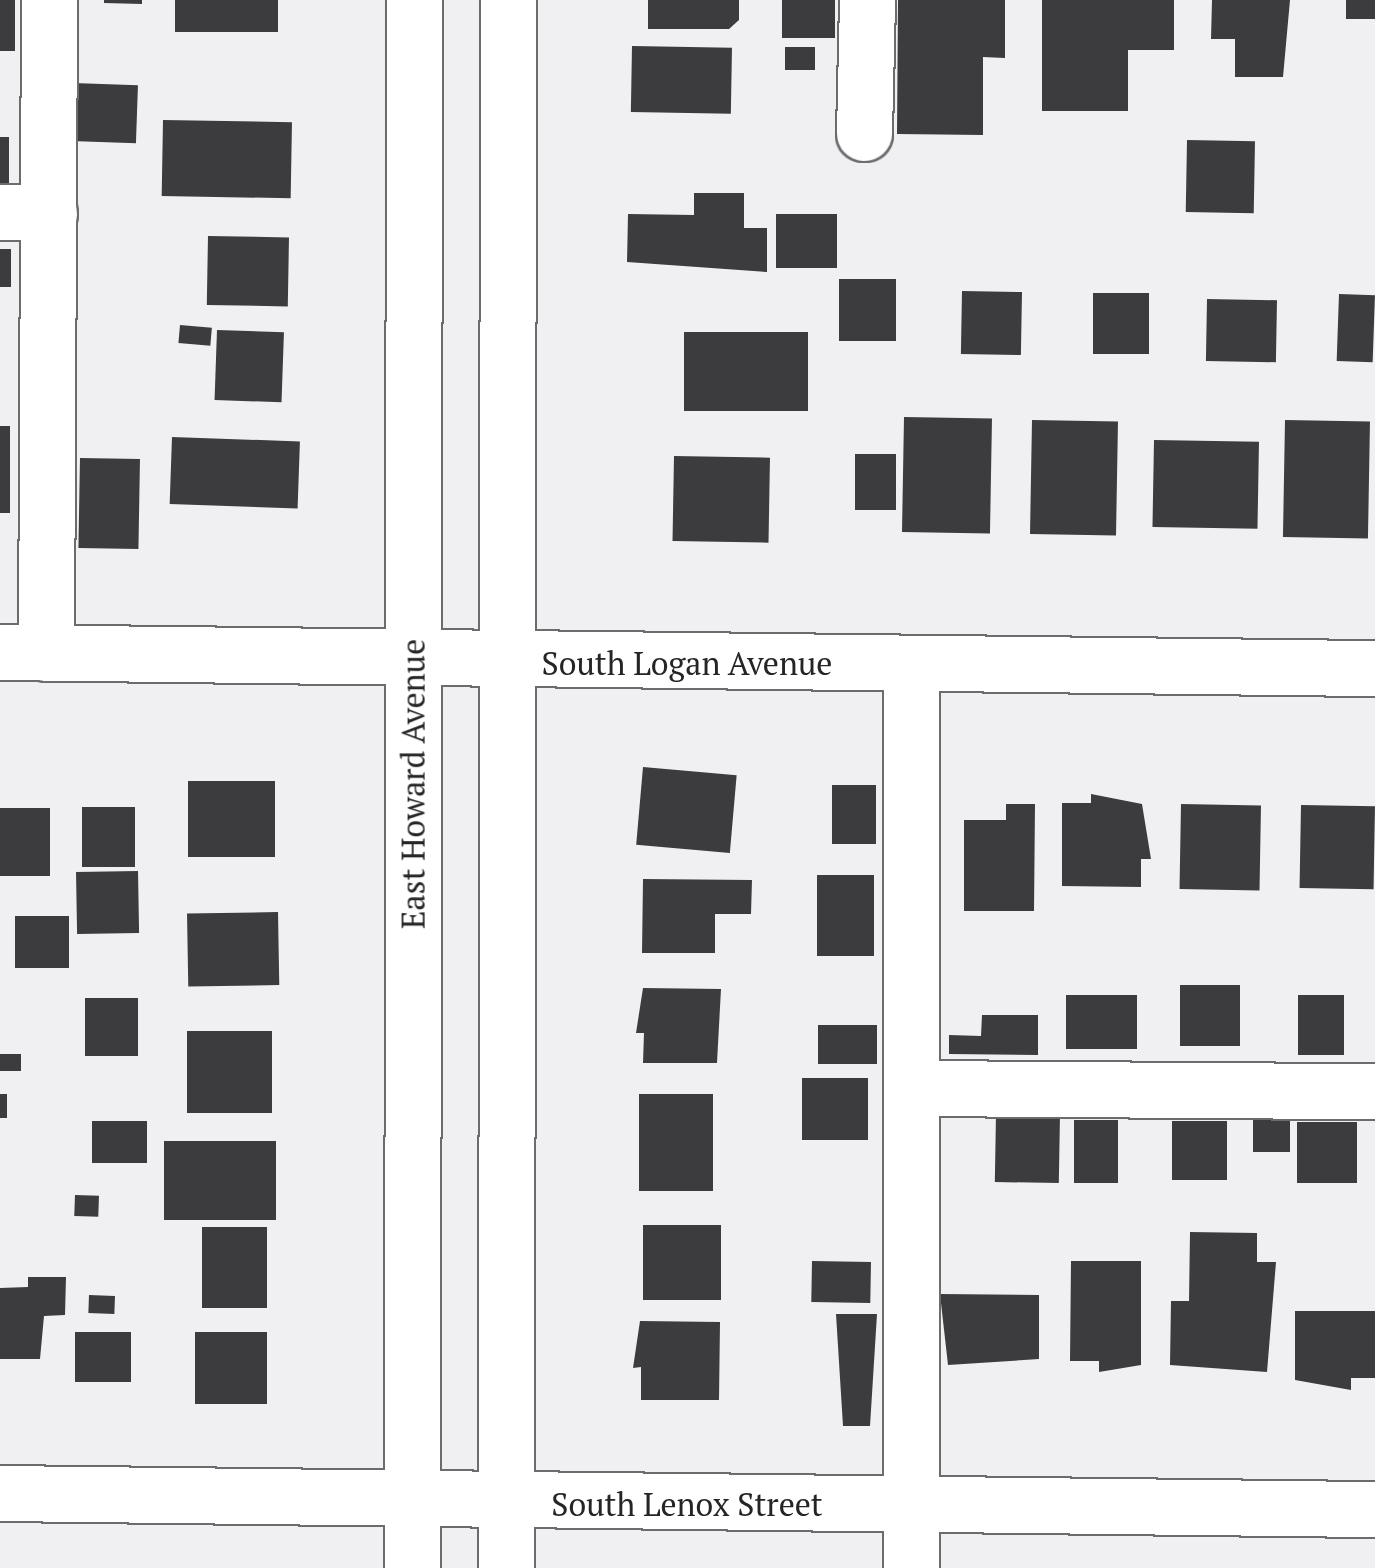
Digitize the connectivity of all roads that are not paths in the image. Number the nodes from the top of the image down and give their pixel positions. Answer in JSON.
{"nodes":[{"id":1,"x":49,"y":0,"type":"edge"},
{"id":2,"x":414,"y":0,"type":"edge"},
{"id":3,"x":508,"y":0,"type":"edge"},
{"id":4,"x":868,"y":0,"type":"edge"},
{"id":5,"x":864,"y":133,"type":"dead end"},
{"id":6,"x":24,"y":212,"type":"edge"},
{"id":7,"x":23,"y":653,"type":"edge"},
{"id":8,"x":413,"y":662,"type":"junction"},
{"id":9,"x":507,"y":662,"type":"junction"},
{"id":10,"x":911,"y":665,"type":"junction"},
{"id":11,"x":1375,"y":668,"type":"edge"},
{"id":12,"x":914,"y":1088,"type":"junction"},
{"id":13,"x":1375,"y":1091,"type":"edge"},
{"id":14,"x":0,"y":1493,"type":"edge"},
{"id":15,"x":412,"y":1502,"type":"junction"},
{"id":16,"x":506,"y":1503,"type":"junction"},
{"id":17,"x":911,"y":1504,"type":"junction"},
{"id":18,"x":1375,"y":1510,"type":"edge"},
{"id":19,"x":412,"y":1568,"type":"edge"},
{"id":20,"x":506,"y":1568,"type":"edge"},
{"id":21,"x":911,"y":1568,"type":"edge"}],
"edges":[{"from":1,"to":6,"type":"main road"},
{"from":2,"to":8,"type":"main road","name":"East Howard Avenue"},
{"from":3,"to":9,"type":"main road"},
{"from":4,"to":5,"type":"main road"},
{"from":6,"to":7,"type":"main road"},
{"from":7,"to":8,"type":"main road","name":"South Logan Avenue"},
{"from":8,"to":9,"type":"main road","name":"South Logan Avenue"},
{"from":8,"to":15,"type":"main road","name":"East Howard Avenue"},
{"from":9,"to":10,"type":"main road","name":"South Logan Avenue"},
{"from":9,"to":16,"type":"main road"},
{"from":10,"to":11,"type":"main road","name":"South Logan Avenue"},
{"from":10,"to":12,"type":"main road"},
{"from":12,"to":13,"type":"main road"},
{"from":12,"to":17,"type":"main road"},
{"from":14,"to":15,"type":"main road","name":"South Lenox Street"},
{"from":15,"to":16,"type":"main road","name":"South Lenox Street"},
{"from":15,"to":19,"type":"main road","name":"East Howard Avenue"},
{"from":16,"to":17,"type":"main road","name":"South Lenox Street"},
{"from":16,"to":20,"type":"main road"},
{"from":17,"to":18,"type":"main road","name":"South Lenox Street"},
{"from":17,"to":21,"type":"main road"}]}
